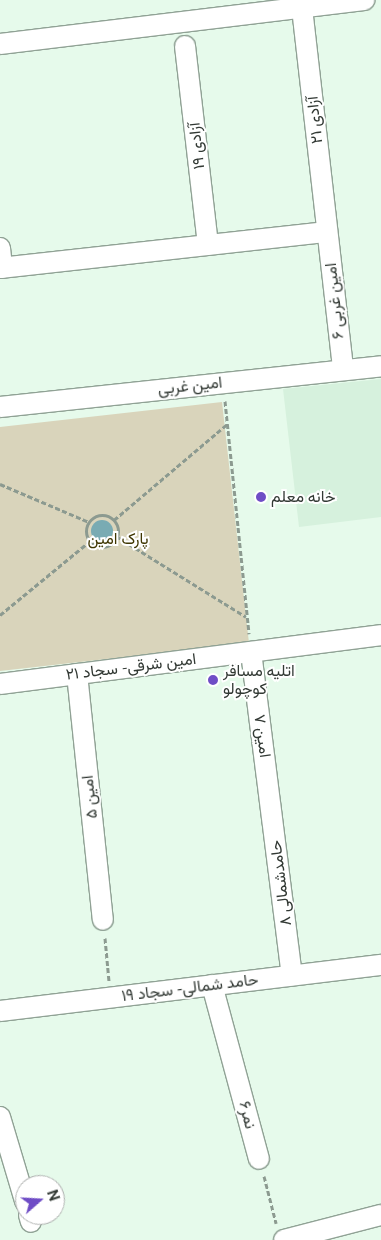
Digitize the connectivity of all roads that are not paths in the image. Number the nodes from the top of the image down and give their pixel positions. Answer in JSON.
{"nodes":[{"id":1,"x":364,"y":0,"type":"edge"},
{"id":2,"x":302,"y":8,"type":"junction"},
{"id":3,"x":0,"y":44,"type":"edge"},
{"id":4,"x":185,"y":46,"type":"dead end"},
{"id":5,"x":327,"y":232,"type":"junction"},
{"id":6,"x":208,"y":245,"type":"junction"},
{"id":7,"x":1,"y":261,"type":"edge"},
{"id":8,"x":381,"y":366,"type":"edge"},
{"id":9,"x":343,"y":370,"type":"junction"},
{"id":10,"x":0,"y":407,"type":"edge"},
{"id":11,"x":381,"y":635,"type":"edge"},
{"id":12,"x":251,"y":652,"type":"junction"},
{"id":13,"x":77,"y":674,"type":"junction"},
{"id":14,"x":0,"y":684,"type":"edge"},
{"id":15,"x":269,"y":791,"type":"joint"},
{"id":16,"x":103,"y":920,"type":"road end"},
{"id":17,"x":381,"y":965,"type":"edge"},
{"id":18,"x":292,"y":975,"type":"junction"},
{"id":19,"x":212,"y":985,"type":"junction"},
{"id":20,"x":0,"y":1011,"type":"edge"},
{"id":21,"x":0,"y":1118,"type":"edge"},
{"id":22,"x":259,"y":1159,"type":"road end"},
{"id":23,"x":17,"y":1175,"type":"edge"},
{"id":24,"x":381,"y":1215,"type":"edge"},
{"id":25,"x":281,"y":1236,"type":"edge"}],
"edges":[{"from":1,"to":2,"type":"street"},
{"from":2,"to":3,"type":"street"},
{"from":2,"to":5,"type":"street","name":"آزادی ۲۱"},
{"from":4,"to":6,"type":"street","name":"۱۹ آزادی"},
{"from":5,"to":6,"type":"street"},
{"from":5,"to":9,"type":"street","name":"امین غربی ۶"},
{"from":6,"to":7,"type":"street"},
{"from":8,"to":9,"type":"street","name":"امین غربی"},
{"from":9,"to":10,"type":"street","name":"امین غربی"},
{"from":11,"to":12,"type":"street","name":"امین شرقی - سجاد ۲۱"},
{"from":12,"to":13,"type":"street","name":"امین شرقی - سجاد ۲۱"},
{"from":12,"to":15,"type":"street","name":"امین ۷"},
{"from":13,"to":14,"type":"street","name":"امین شرقی - سجاد ۲۱"},
{"from":13,"to":16,"type":"street","name":"امین ۵"},
{"from":15,"to":18,"type":"street","name":"حامدشمالی ۸"},
{"from":17,"to":18,"type":"street","name":"حامد شمالی - سجاد ۱۹"},
{"from":18,"to":19,"type":"street","name":"حامد شمالی - سجاد ۱۹"},
{"from":19,"to":20,"type":"street","name":"حامد شمالی - سجاد ۱۹"},
{"from":19,"to":22,"type":"street","name":"نمر۶"},
{"from":21,"to":23,"type":"street"},
{"from":24,"to":25,"type":"street"}]}
